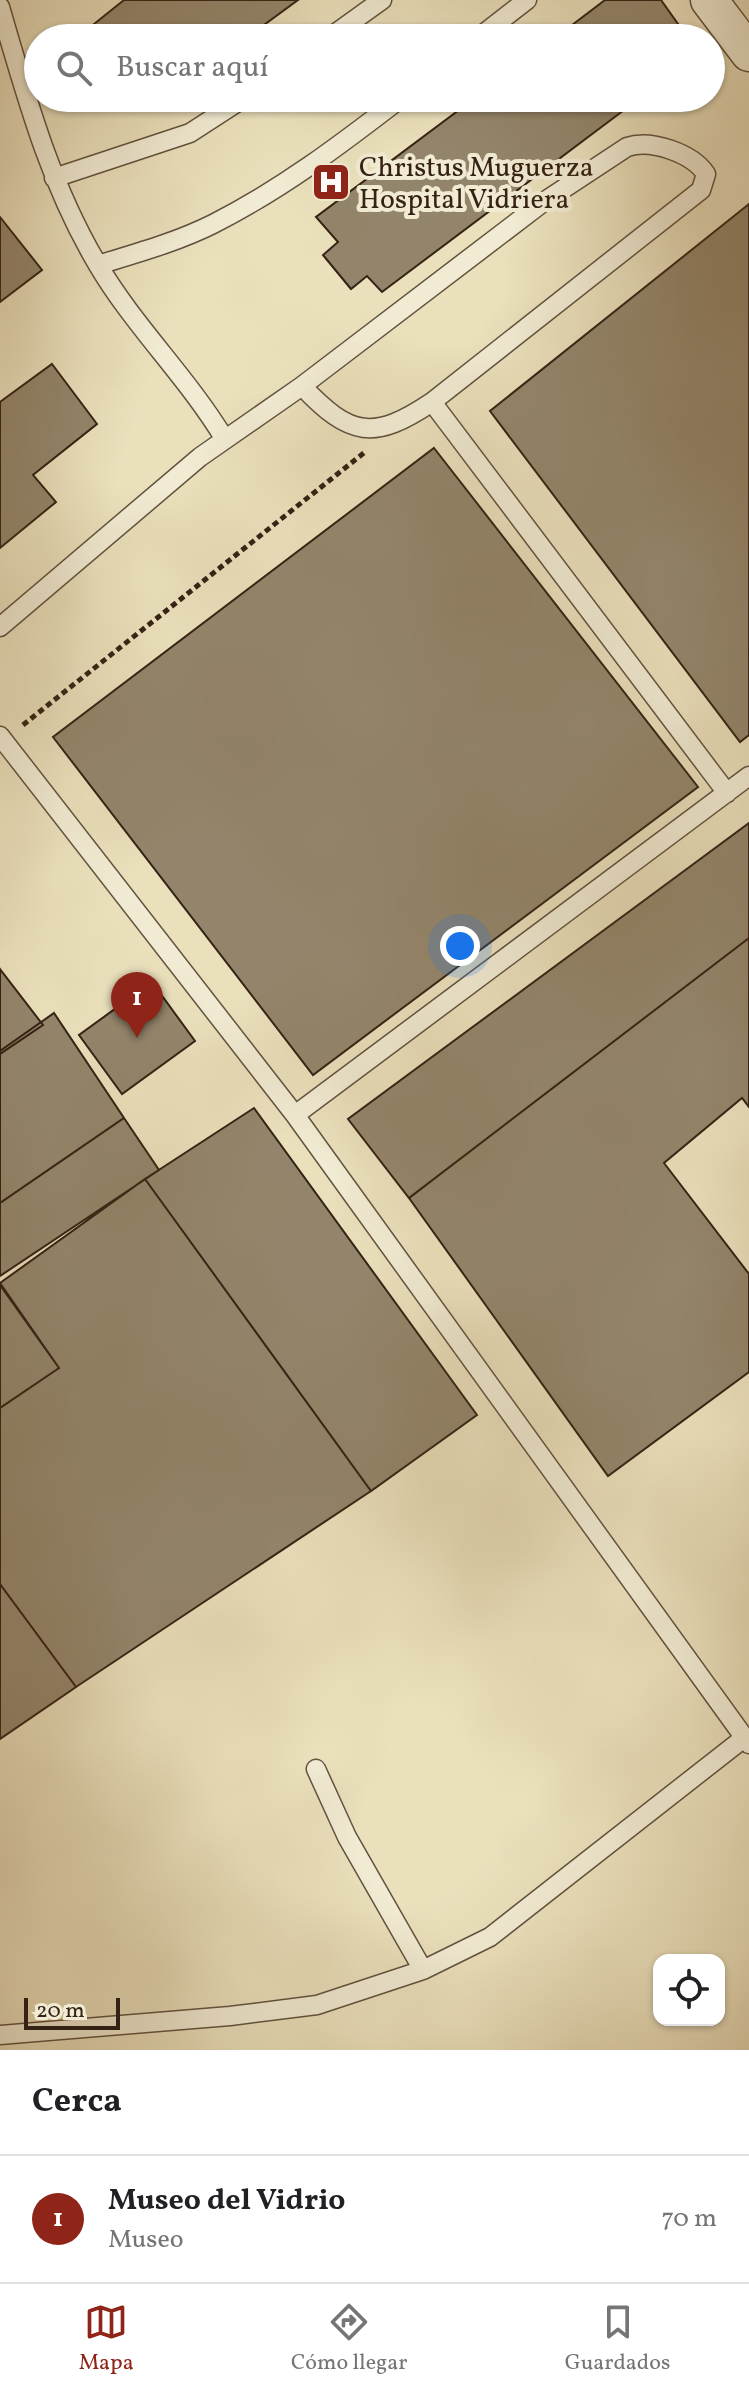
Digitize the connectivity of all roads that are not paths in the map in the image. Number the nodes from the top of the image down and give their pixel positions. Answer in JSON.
{"nodes":[{"id":1,"x":382,"y":0,"type":"edge"},
{"id":2,"x":527,"y":0,"type":"edge"},
{"id":3,"x":709,"y":0,"type":"edge"},
{"id":4,"x":0,"y":7,"type":"edge"},
{"id":5,"x":349,"y":24,"type":"edge"},
{"id":6,"x":496,"y":24,"type":"edge"},
{"id":7,"x":749,"y":53,"type":"edge"},
{"id":8,"x":24,"y":83,"type":"edge"},
{"id":9,"x":33,"y":112,"type":"edge"},
{"id":10,"x":222,"y":112,"type":"edge"},
{"id":11,"x":383,"y":112,"type":"edge"},
{"id":12,"x":54,"y":178,"type":"junction"},
{"id":13,"x":98,"y":265,"type":"junction"},
{"id":14,"x":302,"y":386,"type":"junction"},
{"id":15,"x":432,"y":402,"type":"junction"},
{"id":16,"x":224,"y":438,"type":"junction"},
{"id":17,"x":0,"y":627,"type":"edge"},
{"id":18,"x":2,"y":738,"type":"edge"},
{"id":19,"x":749,"y":776,"type":"edge"},
{"id":20,"x":727,"y":793,"type":"junction"},
{"id":21,"x":295,"y":1115,"type":"junction"},
{"id":22,"x":747,"y":1741,"type":"edge"},
{"id":23,"x":316,"y":1769,"type":"dead end"},
{"id":24,"x":423,"y":1970,"type":"junction"},
{"id":25,"x":0,"y":2035,"type":"edge"}],
"edges":[{"from":1,"to":5,"type":"lane"},
{"from":2,"to":6,"type":"lane"},
{"from":3,"to":7,"type":"street"},
{"from":4,"to":8,"type":"lane"},
{"from":9,"to":12,"type":"lane"},
{"from":10,"to":12,"type":"lane"},
{"from":11,"to":13,"type":"lane"},
{"from":12,"to":13,"type":"lane"},
{"from":13,"to":16,"type":"lane"},
{"from":14,"to":15,"type":"lane"},
{"from":14,"to":15,"type":"lane"},
{"from":14,"to":16,"type":"lane"},
{"from":15,"to":20,"type":"lane"},
{"from":16,"to":17,"type":"lane"},
{"from":18,"to":21,"type":"lane"},
{"from":19,"to":20,"type":"lane"},
{"from":20,"to":21,"type":"lane"},
{"from":21,"to":22,"type":"lane"},
{"from":22,"to":24,"type":"lane"},
{"from":23,"to":24,"type":"lane"},
{"from":24,"to":25,"type":"lane"}]}
